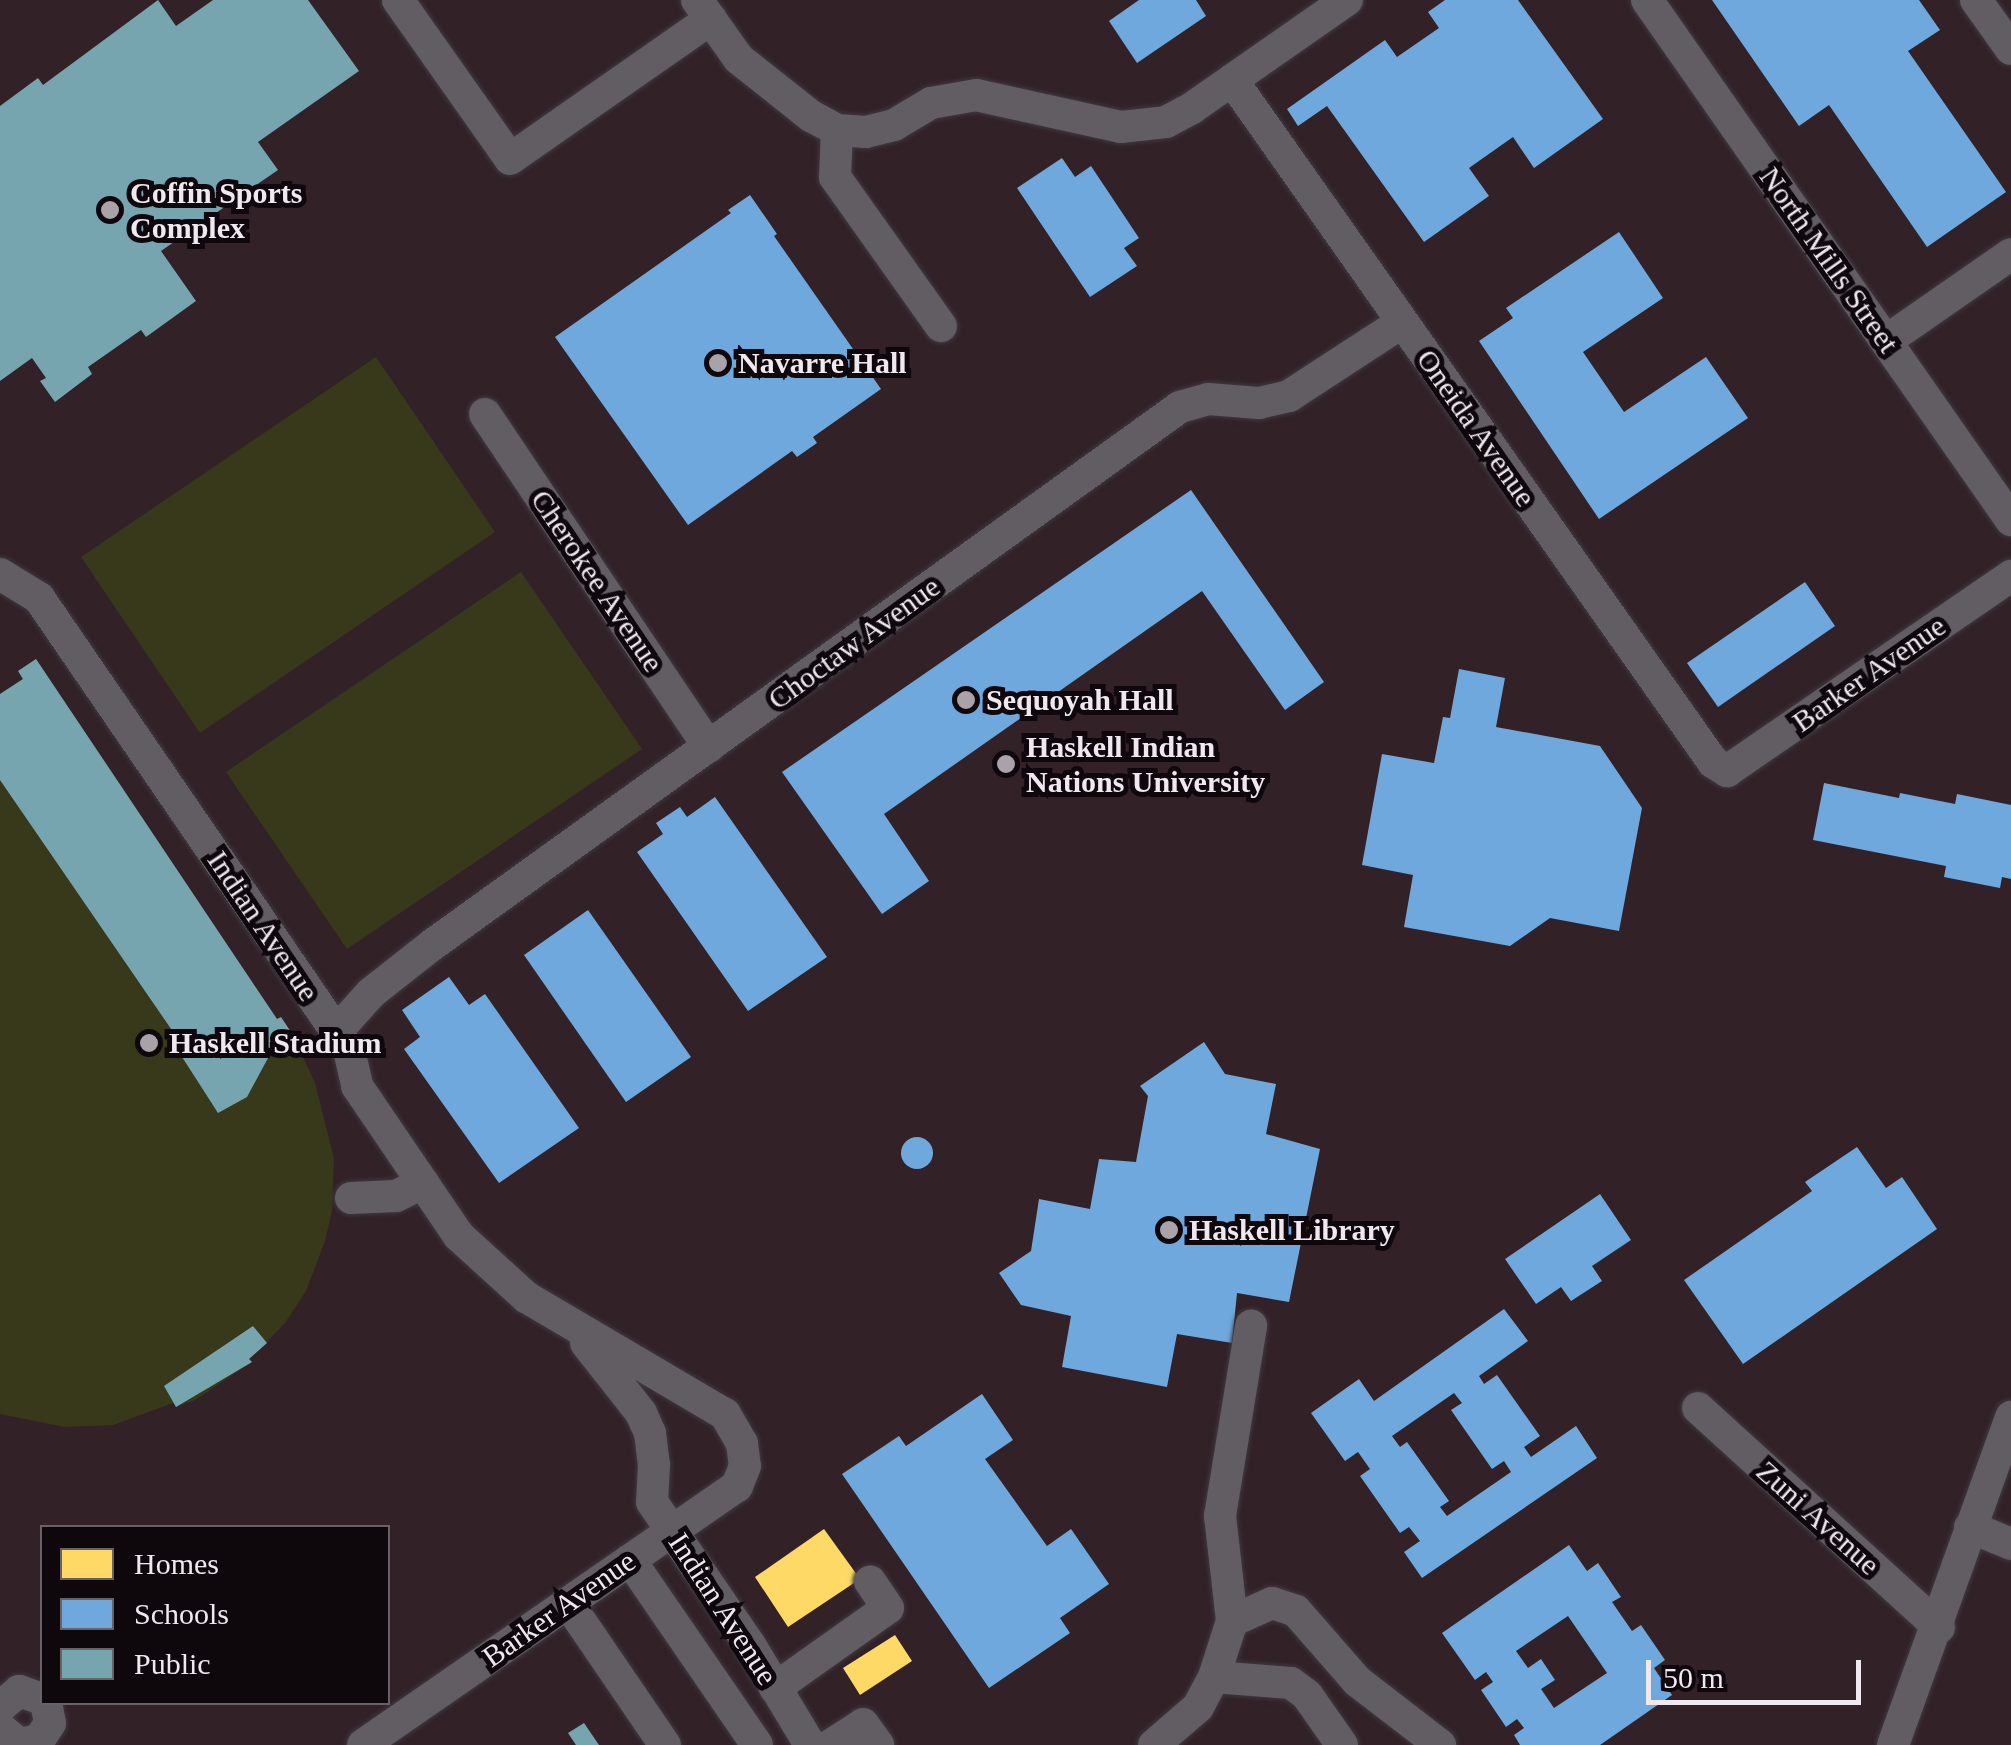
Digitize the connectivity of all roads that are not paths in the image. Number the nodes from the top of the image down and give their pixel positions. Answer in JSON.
{"nodes":[{"id":1,"x":398,"y":0,"type":"edge"},
{"id":2,"x":1347,"y":0,"type":"edge"},
{"id":3,"x":1648,"y":0,"type":"edge"},
{"id":4,"x":1976,"y":0,"type":"edge"},
{"id":5,"x":704,"y":9,"type":"edge"},
{"id":6,"x":2008,"y":40,"type":"edge"},
{"id":7,"x":1232,"y":80,"type":"junction"},
{"id":8,"x":837,"y":130,"type":"junction"},
{"id":9,"x":2011,"y":254,"type":"edge"},
{"id":10,"x":1402,"y":323,"type":"junction"},
{"id":11,"x":940,"y":326,"type":"dead end"},
{"id":12,"x":1886,"y":341,"type":"junction"},
{"id":13,"x":485,"y":414,"type":"dead end"},
{"id":14,"x":2011,"y":520,"type":"edge"},
{"id":15,"x":0,"y":574,"type":"edge"},
{"id":16,"x":2011,"y":576,"type":"edge"},
{"id":17,"x":709,"y":747,"type":"junction"},
{"id":18,"x":1726,"y":771,"type":"joint"},
{"id":19,"x":336,"y":1032,"type":"junction"},
{"id":20,"x":423,"y":1183,"type":"junction"},
{"id":21,"x":351,"y":1198,"type":"dead end"},
{"id":22,"x":564,"y":1320,"type":"junction"},
{"id":23,"x":1251,"y":1326,"type":"dead end"},
{"id":24,"x":1698,"y":1408,"type":"dead end"},
{"id":25,"x":2011,"y":1416,"type":"edge"},
{"id":26,"x":745,"y":1466,"type":"joint"},
{"id":27,"x":1970,"y":1527,"type":"junction"},
{"id":28,"x":671,"y":1532,"type":"junction"},
{"id":29,"x":2011,"y":1544,"type":"edge"},
{"id":30,"x":630,"y":1560,"type":"junction"},
{"id":31,"x":870,"y":1581,"type":"dead end"},
{"id":32,"x":568,"y":1603,"type":"junction"},
{"id":33,"x":1232,"y":1621,"type":"junction"},
{"id":34,"x":1938,"y":1628,"type":"junction"},
{"id":35,"x":1214,"y":1677,"type":"junction"},
{"id":36,"x":775,"y":1688,"type":"junction"},
{"id":37,"x":40,"y":1700,"type":"edge"},
{"id":38,"x":45,"y":1705,"type":"edge"},
{"id":39,"x":0,"y":1706,"type":"edge"},
{"id":40,"x":0,"y":1728,"type":"edge"},
{"id":41,"x":42,"y":1742,"type":"edge"},
{"id":42,"x":363,"y":1745,"type":"edge"},
{"id":43,"x":665,"y":1745,"type":"edge"},
{"id":44,"x":757,"y":1745,"type":"edge"},
{"id":45,"x":810,"y":1745,"type":"edge"},
{"id":46,"x":830,"y":1745,"type":"edge"},
{"id":47,"x":878,"y":1745,"type":"edge"},
{"id":48,"x":1154,"y":1745,"type":"edge"},
{"id":49,"x":1342,"y":1745,"type":"edge"},
{"id":50,"x":1440,"y":1745,"type":"edge"},
{"id":51,"x":1894,"y":1745,"type":"edge"}],
"edges":[{"from":1,"to":5,"type":"street"},
{"from":2,"to":7,"type":"street"},
{"from":3,"to":12,"type":"street","name":"North Mills Street"},
{"from":4,"to":6,"type":"street"},
{"from":5,"to":8,"type":"street"},
{"from":7,"to":8,"type":"street"},
{"from":7,"to":10,"type":"street","name":"Oneida Avenue"},
{"from":8,"to":11,"type":"street"},
{"from":9,"to":12,"type":"street"},
{"from":10,"to":17,"type":"street","name":"Choctaw Avenue"},
{"from":10,"to":18,"type":"street","name":"Oneida Avenue"},
{"from":12,"to":14,"type":"street","name":"North Mills Street"},
{"from":13,"to":17,"type":"street","name":"Cherokee Avenue"},
{"from":15,"to":19,"type":"street","name":"Indian Avenue"},
{"from":16,"to":18,"type":"street","name":"Barker Avenue"},
{"from":17,"to":19,"type":"street","name":"Choctaw Avenue"},
{"from":19,"to":20,"type":"street","name":"Indian Avenue"},
{"from":20,"to":21,"type":"street"},
{"from":20,"to":22,"type":"street","name":"Indian Avenue"},
{"from":22,"to":26,"type":"street","name":"Indian Avenue"},
{"from":22,"to":28,"type":"street","name":"Indian Avenue"},
{"from":23,"to":33,"type":"street"},
{"from":24,"to":34,"type":"street","name":"Zuni Avenue"},
{"from":25,"to":27,"type":"street"},
{"from":26,"to":28,"type":"street","name":"Barker Avenue"},
{"from":27,"to":29,"type":"street"},
{"from":27,"to":34,"type":"street"},
{"from":28,"to":30,"type":"street","name":"Barker Avenue"},
{"from":28,"to":36,"type":"street","name":"Indian Avenue"},
{"from":30,"to":32,"type":"street","name":"Barker Avenue"},
{"from":30,"to":44,"type":"street"},
{"from":31,"to":36,"type":"street"},
{"from":32,"to":42,"type":"street","name":"Barker Avenue"},
{"from":32,"to":43,"type":"street"},
{"from":33,"to":35,"type":"street"},
{"from":33,"to":50,"type":"street"},
{"from":34,"to":51,"type":"street"},
{"from":35,"to":48,"type":"street"},
{"from":35,"to":49,"type":"street"},
{"from":36,"to":45,"type":"street","name":"Indian Avenue"},
{"from":37,"to":39,"type":"street"},
{"from":38,"to":41,"type":"street"},
{"from":40,"to":41,"type":"street"},
{"from":46,"to":47,"type":"street"}]}
